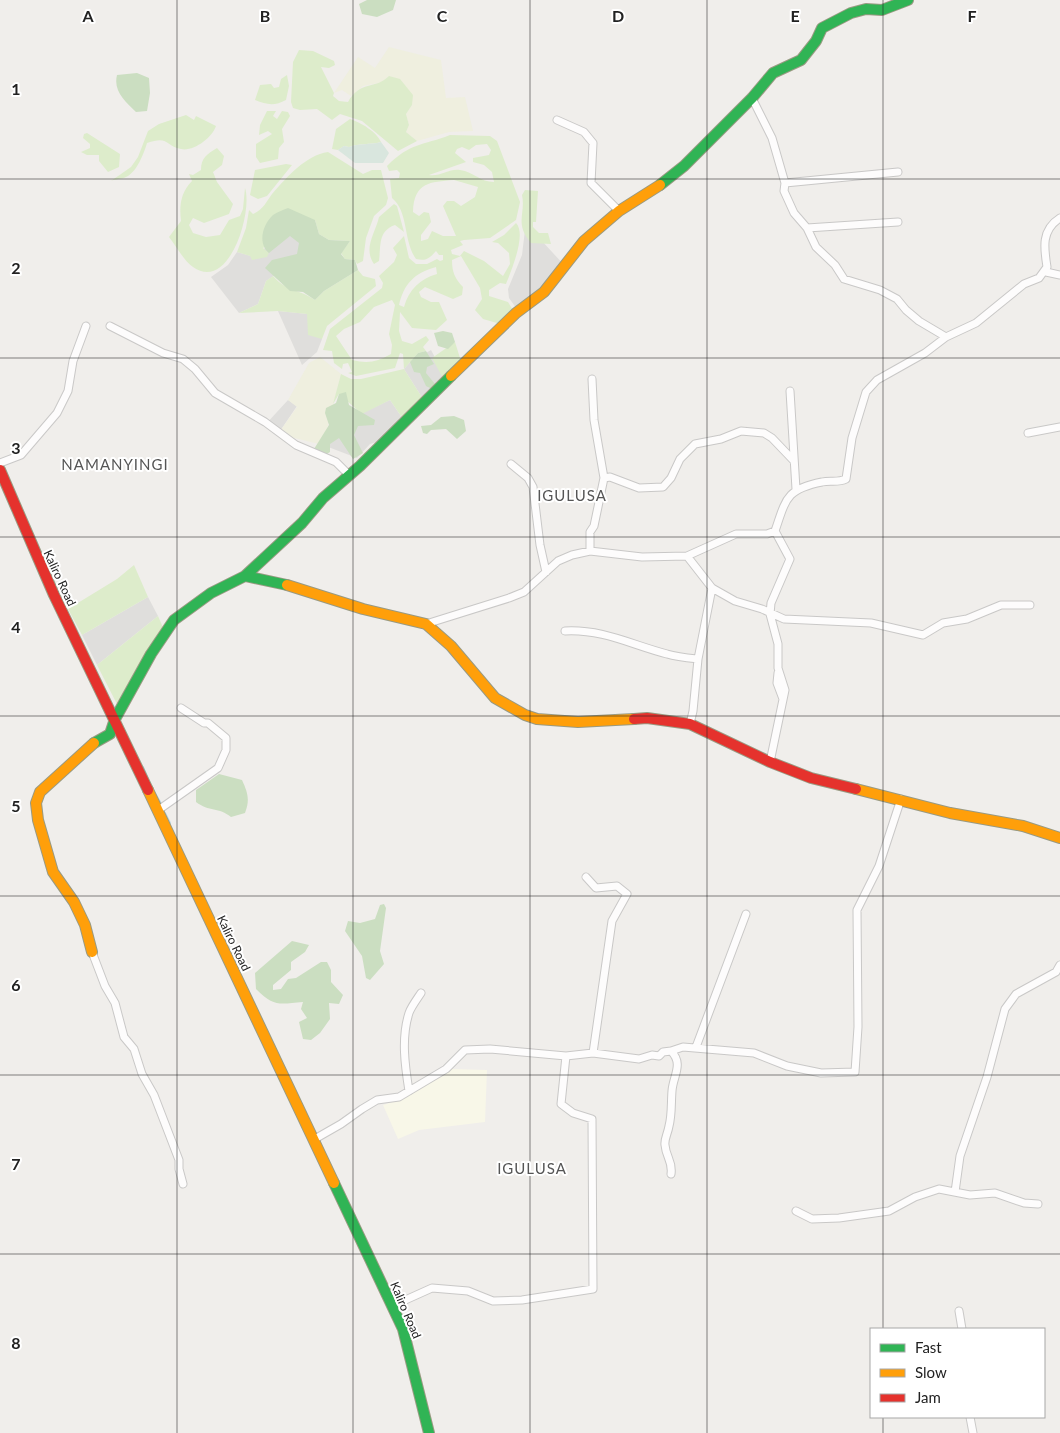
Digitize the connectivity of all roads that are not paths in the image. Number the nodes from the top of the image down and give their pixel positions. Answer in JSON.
{"nodes":[{"id":1,"x":908,"y":0,"type":"edge"},
{"id":2,"x":752,"y":98,"type":"junction"},
{"id":3,"x":557,"y":120,"type":"dead end"},
{"id":4,"x":898,"y":172,"type":"dead end"},
{"id":5,"x":785,"y":183,"type":"junction"},
{"id":6,"x":619,"y":212,"type":"junction"},
{"id":7,"x":1060,"y":218,"type":"edge"},
{"id":8,"x":898,"y":222,"type":"dead end"},
{"id":9,"x":807,"y":228,"type":"junction"},
{"id":10,"x":1046,"y":272,"type":"junction"},
{"id":11,"x":1060,"y":275,"type":"edge"},
{"id":12,"x":86,"y":326,"type":"dead end"},
{"id":13,"x":110,"y":326,"type":"dead end"},
{"id":14,"x":946,"y":337,"type":"junction"},
{"id":15,"x":592,"y":379,"type":"dead end"},
{"id":16,"x":790,"y":391,"type":"dead end"},
{"id":17,"x":1060,"y":427,"type":"edge"},
{"id":18,"x":1028,"y":433,"type":"dead end"},
{"id":19,"x":794,"y":461,"type":"junction"},
{"id":20,"x":0,"y":463,"type":"edge"},
{"id":21,"x":511,"y":464,"type":"dead end"},
{"id":22,"x":0,"y":470,"type":"edge"},
{"id":23,"x":348,"y":474,"type":"junction"},
{"id":24,"x":604,"y":478,"type":"junction"},
{"id":25,"x":796,"y":489,"type":"junction"},
{"id":26,"x":775,"y":531,"type":"junction"},
{"id":27,"x":590,"y":551,"type":"junction"},
{"id":28,"x":687,"y":556,"type":"junction"},
{"id":29,"x":546,"y":572,"type":"junction"},
{"id":30,"x":245,"y":576,"type":"junction"},
{"id":31,"x":712,"y":588,"type":"junction"},
{"id":32,"x":1030,"y":605,"type":"dead end"},
{"id":33,"x":770,"y":614,"type":"junction"},
{"id":34,"x":426,"y":624,"type":"junction"},
{"id":35,"x":565,"y":631,"type":"dead end"},
{"id":36,"x":698,"y":659,"type":"junction"},
{"id":37,"x":181,"y":708,"type":"dead end"},
{"id":38,"x":114,"y":719,"type":"junction"},
{"id":39,"x":690,"y":724,"type":"junction"},
{"id":40,"x":770,"y":762,"type":"junction"},
{"id":41,"x":901,"y":799,"type":"junction"},
{"id":42,"x":157,"y":811,"type":"junction"},
{"id":43,"x":1060,"y":838,"type":"edge"},
{"id":44,"x":586,"y":877,"type":"dead end"},
{"id":45,"x":746,"y":914,"type":"dead end"},
{"id":46,"x":92,"y":952,"type":"joint"},
{"id":47,"x":1060,"y":965,"type":"edge"},
{"id":48,"x":421,"y":993,"type":"dead end"},
{"id":49,"x":696,"y":1047,"type":"junction"},
{"id":50,"x":671,"y":1051,"type":"junction"},
{"id":51,"x":593,"y":1053,"type":"junction"},
{"id":52,"x":566,"y":1056,"type":"junction"},
{"id":53,"x":409,"y":1091,"type":"junction"},
{"id":54,"x":313,"y":1140,"type":"junction"},
{"id":55,"x":671,"y":1174,"type":"dead end"},
{"id":56,"x":183,"y":1184,"type":"dead end"},
{"id":57,"x":955,"y":1192,"type":"junction"},
{"id":58,"x":1038,"y":1204,"type":"dead end"},
{"id":59,"x":796,"y":1211,"type":"dead end"},
{"id":60,"x":392,"y":1306,"type":"junction"},
{"id":61,"x":959,"y":1311,"type":"dead end"},
{"id":62,"x":962,"y":1328,"type":"edge"},
{"id":63,"x":970,"y":1418,"type":"edge"},
{"id":64,"x":429,"y":1433,"type":"edge"},
{"id":65,"x":973,"y":1433,"type":"edge"}],
"edges":[{"from":1,"to":2,"type":"street"},
{"from":2,"to":5,"type":"street"},
{"from":2,"to":6,"type":"street"},
{"from":3,"to":6,"type":"street"},
{"from":4,"to":5,"type":"street"},
{"from":5,"to":9,"type":"street"},
{"from":6,"to":23,"type":"street"},
{"from":7,"to":10,"type":"street"},
{"from":8,"to":9,"type":"street"},
{"from":9,"to":14,"type":"street"},
{"from":10,"to":11,"type":"street"},
{"from":10,"to":14,"type":"street"},
{"from":12,"to":20,"type":"street"},
{"from":13,"to":23,"type":"street"},
{"from":14,"to":25,"type":"street"},
{"from":15,"to":24,"type":"street"},
{"from":16,"to":19,"type":"street"},
{"from":17,"to":18,"type":"street"},
{"from":19,"to":24,"type":"street"},
{"from":19,"to":25,"type":"street"},
{"from":21,"to":29,"type":"street"},
{"from":22,"to":38,"type":"street","name":"Kaliro Road"},
{"from":23,"to":30,"type":"street"},
{"from":24,"to":27,"type":"street"},
{"from":25,"to":26,"type":"street"},
{"from":26,"to":28,"type":"street"},
{"from":26,"to":33,"type":"street"},
{"from":27,"to":28,"type":"street"},
{"from":27,"to":29,"type":"street"},
{"from":28,"to":31,"type":"street"},
{"from":29,"to":34,"type":"street"},
{"from":30,"to":34,"type":"street"},
{"from":30,"to":38,"type":"street"},
{"from":31,"to":33,"type":"street"},
{"from":31,"to":36,"type":"street"},
{"from":32,"to":33,"type":"street"},
{"from":33,"to":40,"type":"street"},
{"from":34,"to":39,"type":"street"},
{"from":35,"to":36,"type":"street"},
{"from":36,"to":39,"type":"street"},
{"from":37,"to":42,"type":"street"},
{"from":38,"to":42,"type":"street","name":"Kaliro Road"},
{"from":38,"to":46,"type":"street"},
{"from":39,"to":40,"type":"street"},
{"from":40,"to":41,"type":"street"},
{"from":41,"to":43,"type":"street"},
{"from":41,"to":49,"type":"street"},
{"from":42,"to":54,"type":"street","name":"Kaliro Road"},
{"from":44,"to":51,"type":"street"},
{"from":45,"to":49,"type":"street"},
{"from":46,"to":56,"type":"street"},
{"from":47,"to":57,"type":"street"},
{"from":48,"to":53,"type":"street"},
{"from":49,"to":50,"type":"street"},
{"from":50,"to":51,"type":"street"},
{"from":50,"to":55,"type":"street"},
{"from":51,"to":52,"type":"street"},
{"from":52,"to":53,"type":"street"},
{"from":52,"to":60,"type":"street"},
{"from":53,"to":54,"type":"street"},
{"from":54,"to":60,"type":"street","name":"Kaliro Road"},
{"from":57,"to":58,"type":"street"},
{"from":57,"to":59,"type":"street"},
{"from":60,"to":64,"type":"street","name":"Kaliro Road"},
{"from":61,"to":62,"type":"street"},
{"from":63,"to":65,"type":"street"}]}
